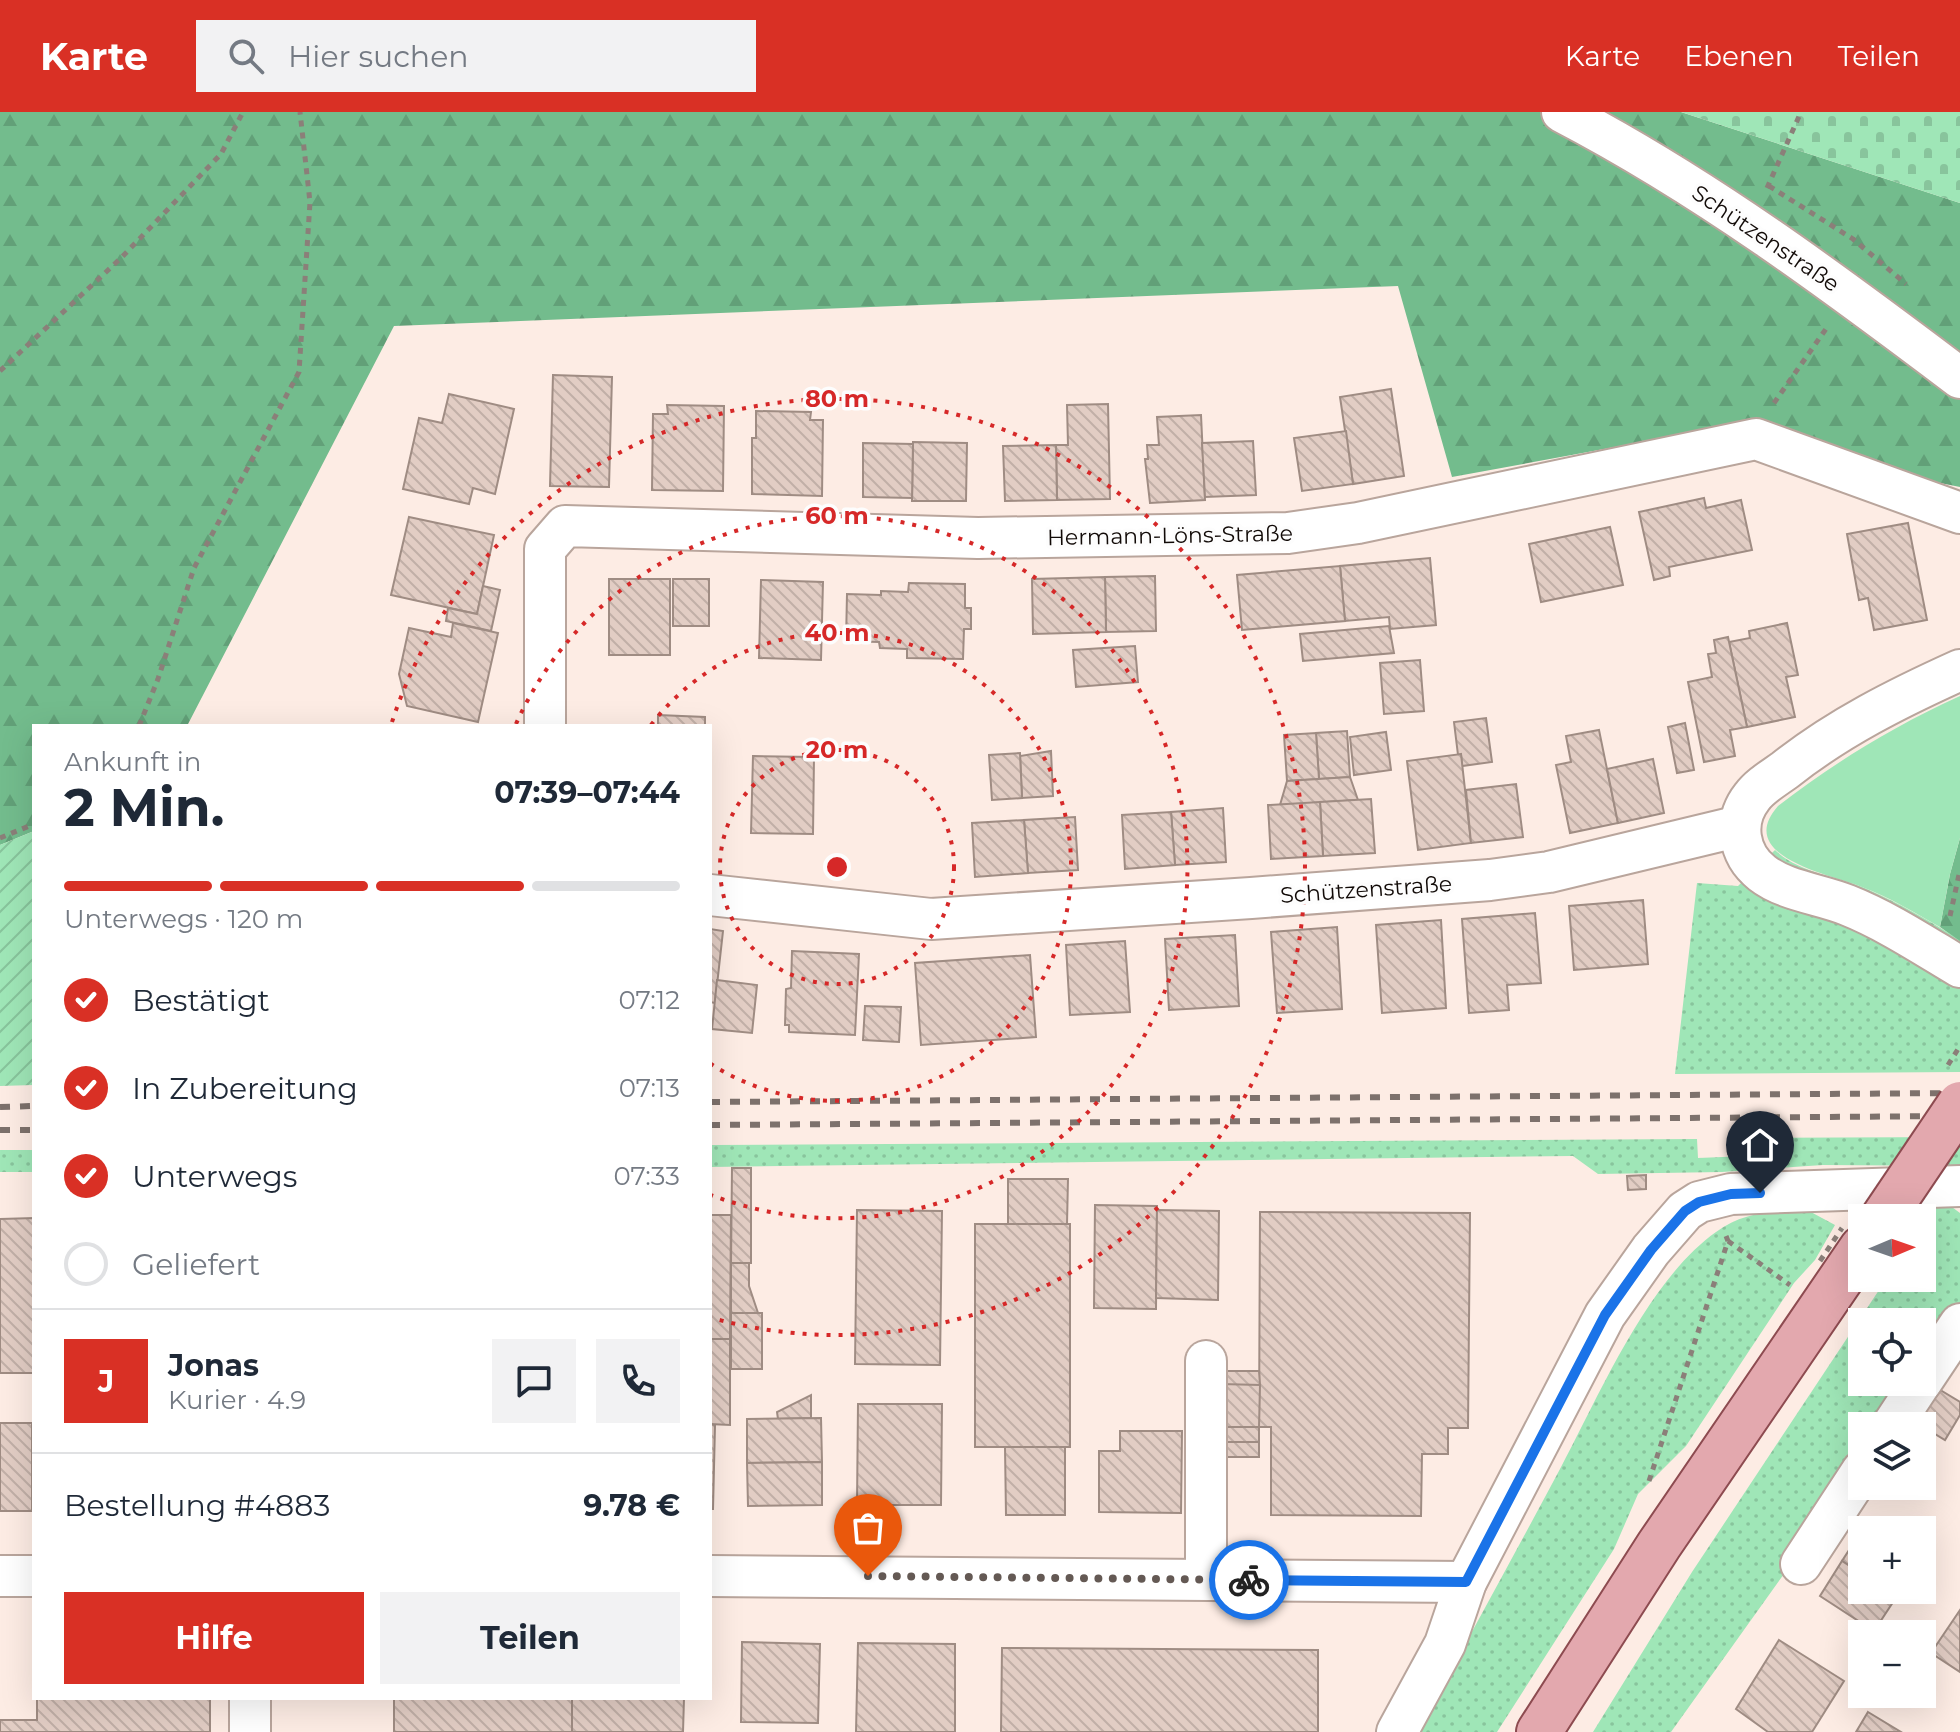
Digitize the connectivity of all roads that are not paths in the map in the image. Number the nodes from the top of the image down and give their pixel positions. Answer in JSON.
{"nodes":[{"id":1,"x":1562,"y":112,"type":"edge"},
{"id":2,"x":1960,"y":378,"type":"edge"},
{"id":3,"x":1960,"y":513,"type":"edge"},
{"id":4,"x":1960,"y":670,"type":"edge"},
{"id":5,"x":545,"y":724,"type":"edge"},
{"id":6,"x":1740,"y":826,"type":"junction"},
{"id":7,"x":712,"y":895,"type":"edge"},
{"id":8,"x":1960,"y":967,"type":"edge"},
{"id":9,"x":1960,"y":1104,"type":"edge"},
{"id":10,"x":1960,"y":1186,"type":"edge"},
{"id":11,"x":1892,"y":1204,"type":"edge"},
{"id":12,"x":1848,"y":1269,"type":"edge"},
{"id":13,"x":1960,"y":1324,"type":"edge"},
{"id":14,"x":1206,"y":1361,"type":"dead end"},
{"id":15,"x":1936,"y":1361,"type":"edge"},
{"id":16,"x":1848,"y":1492,"type":"edge"},
{"id":17,"x":1801,"y":1564,"type":"dead end"},
{"id":18,"x":0,"y":1576,"type":"edge"},
{"id":19,"x":32,"y":1576,"type":"edge"},
{"id":20,"x":712,"y":1576,"type":"edge"},
{"id":21,"x":1206,"y":1579,"type":"junction"},
{"id":22,"x":1466,"y":1582,"type":"junction"},
{"id":23,"x":250,"y":1700,"type":"edge"},
{"id":24,"x":250,"y":1732,"type":"edge"},
{"id":25,"x":1397,"y":1732,"type":"edge"},
{"id":26,"x":1539,"y":1732,"type":"edge"}],
"edges":[{"from":1,"to":2,"type":"street","name":"Schützenstraße"},
{"from":3,"to":5,"type":"street","name":"Hermann-Löns-Straße"},
{"from":4,"to":6,"type":"street"},
{"from":6,"to":7,"type":"street","name":"Schützenstraße"},
{"from":6,"to":8,"type":"street"},
{"from":9,"to":11,"type":"main road","bridge":true},
{"from":10,"to":22,"type":"street"},
{"from":12,"to":26,"type":"main road"},
{"from":13,"to":15,"type":"street"},
{"from":14,"to":21,"type":"street"},
{"from":16,"to":17,"type":"street"},
{"from":18,"to":19,"type":"street"},
{"from":20,"to":21,"type":"street"},
{"from":21,"to":22,"type":"street"},
{"from":22,"to":25,"type":"street"},
{"from":23,"to":24,"type":"street"}]}
